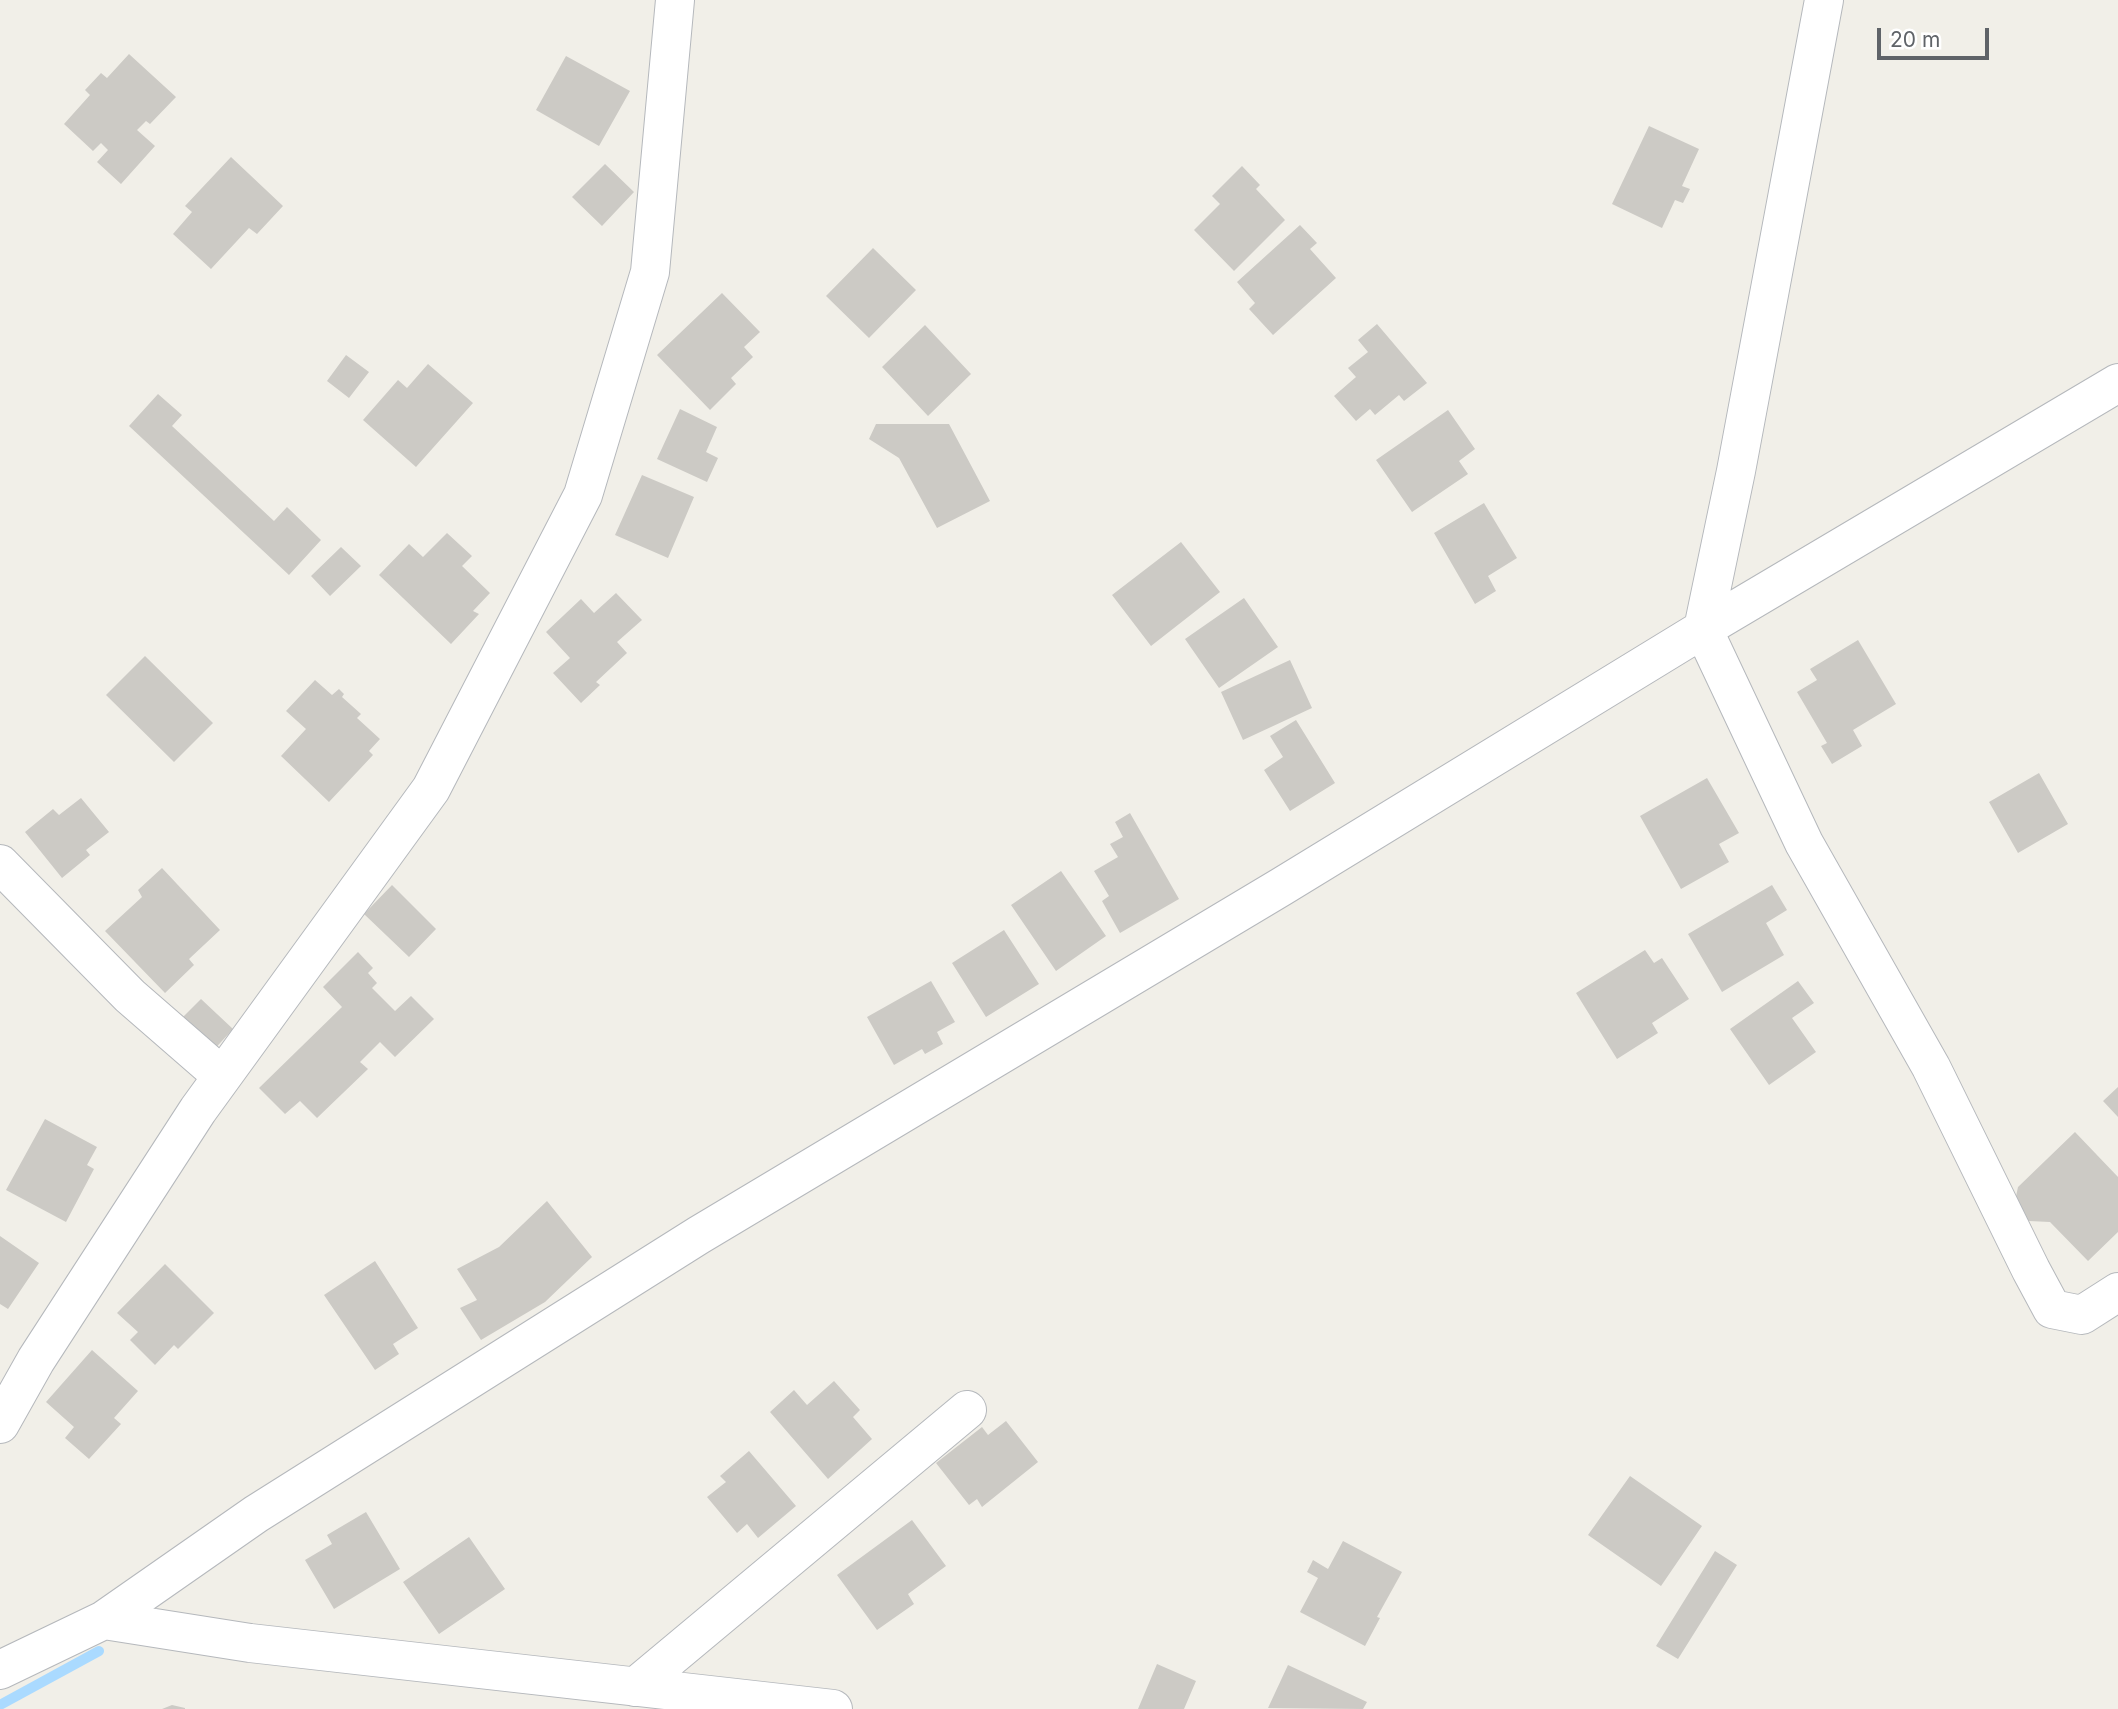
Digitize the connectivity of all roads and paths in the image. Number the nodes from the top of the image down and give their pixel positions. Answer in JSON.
{"nodes":[{"id":1,"x":675,"y":0,"type":"edge"},
{"id":2,"x":1824,"y":0,"type":"edge"},
{"id":3,"x":2118,"y":383,"type":"edge"},
{"id":4,"x":1703,"y":629,"type":"junction"},
{"id":5,"x":0,"y":864,"type":"edge"},
{"id":6,"x":222,"y":1076,"type":"junction"},
{"id":7,"x":2118,"y":1292,"type":"edge"},
{"id":8,"x":967,"y":1410,"type":"dead end"},
{"id":9,"x":0,"y":1424,"type":"edge"},
{"id":10,"x":103,"y":1620,"type":"junction"},
{"id":11,"x":0,"y":1670,"type":"edge"},
{"id":12,"x":635,"y":1687,"type":"junction"},
{"id":13,"x":833,"y":1709,"type":"edge"}],
"edges":[{"from":1,"to":6,"type":"street"},
{"from":2,"to":4,"type":"street"},
{"from":3,"to":4,"type":"street"},
{"from":4,"to":7,"type":"street"},
{"from":4,"to":10,"type":"street"},
{"from":5,"to":6,"type":"street"},
{"from":6,"to":9,"type":"street"},
{"from":8,"to":12,"type":"street"},
{"from":10,"to":11,"type":"street"},
{"from":10,"to":12,"type":"street"},
{"from":12,"to":13,"type":"street"}]}
